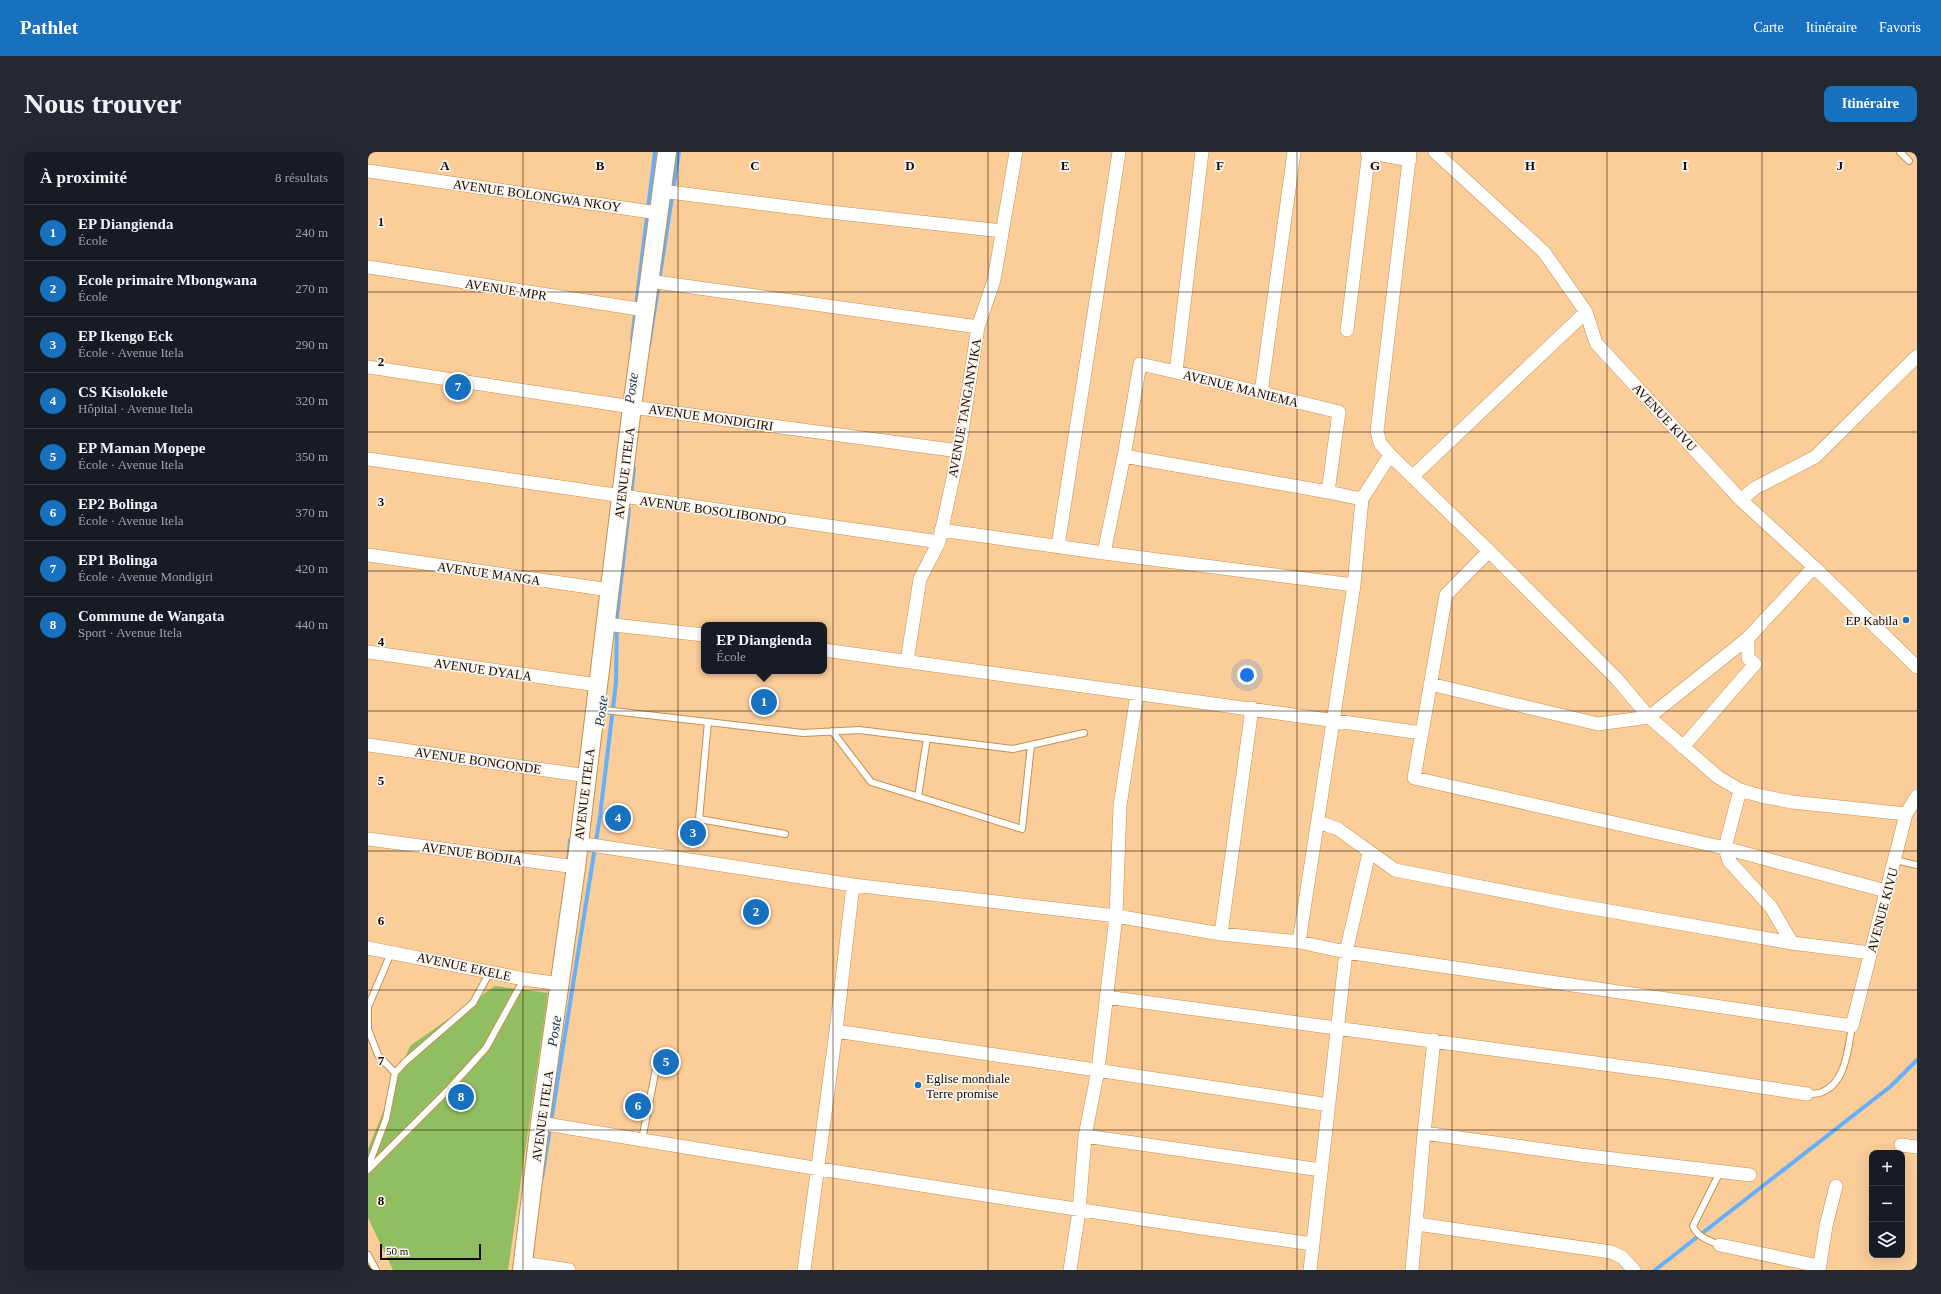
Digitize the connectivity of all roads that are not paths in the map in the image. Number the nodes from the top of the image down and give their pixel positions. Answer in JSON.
{"nodes":[{"id":1,"x":667,"y":152,"type":"edge"},
{"id":2,"x":1016,"y":152,"type":"edge"},
{"id":3,"x":1119,"y":152,"type":"edge"},
{"id":4,"x":1202,"y":152,"type":"edge"},
{"id":5,"x":1294,"y":152,"type":"edge"},
{"id":6,"x":1368,"y":152,"type":"edge"},
{"id":7,"x":1435,"y":152,"type":"edge"},
{"id":8,"x":1900,"y":152,"type":"edge"},
{"id":9,"x":1410,"y":156,"type":"edge"},
{"id":10,"x":1909,"y":161,"type":"dead end"},
{"id":11,"x":368,"y":171,"type":"edge"},
{"id":12,"x":661,"y":191,"type":"junction"},
{"id":13,"x":658,"y":213,"type":"junction"},
{"id":14,"x":1002,"y":231,"type":"junction"},
{"id":15,"x":368,"y":267,"type":"edge"},
{"id":16,"x":649,"y":281,"type":"junction"},
{"id":17,"x":645,"y":310,"type":"junction"},
{"id":18,"x":1586,"y":312,"type":"junction"},
{"id":19,"x":978,"y":327,"type":"junction"},
{"id":20,"x":1347,"y":330,"type":"dead end"},
{"id":21,"x":1917,"y":356,"type":"edge"},
{"id":22,"x":368,"y":368,"type":"edge"},
{"id":23,"x":1176,"y":372,"type":"junction"},
{"id":24,"x":1261,"y":393,"type":"junction"},
{"id":25,"x":632,"y":406,"type":"junction"},
{"id":26,"x":958,"y":451,"type":"junction"},
{"id":27,"x":1390,"y":455,"type":"junction"},
{"id":28,"x":1124,"y":456,"type":"junction"},
{"id":29,"x":368,"y":459,"type":"edge"},
{"id":30,"x":1412,"y":477,"type":"junction"},
{"id":31,"x":1328,"y":492,"type":"junction"},
{"id":32,"x":621,"y":496,"type":"junction"},
{"id":33,"x":1362,"y":499,"type":"junction"},
{"id":34,"x":1741,"y":500,"type":"junction"},
{"id":35,"x":940,"y":536,"type":"junction"},
{"id":36,"x":1058,"y":546,"type":"junction"},
{"id":37,"x":1489,"y":551,"type":"junction"},
{"id":38,"x":1104,"y":553,"type":"junction"},
{"id":39,"x":368,"y":555,"type":"edge"},
{"id":40,"x":1814,"y":568,"type":"junction"},
{"id":41,"x":1354,"y":585,"type":"junction"},
{"id":42,"x":610,"y":590,"type":"junction"},
{"id":43,"x":606,"y":624,"type":"junction"},
{"id":44,"x":701,"y":635,"type":"edge"},
{"id":45,"x":1748,"y":638,"type":"junction"},
{"id":46,"x":827,"y":650,"type":"edge"},
{"id":47,"x":368,"y":652,"type":"edge"},
{"id":48,"x":907,"y":661,"type":"junction"},
{"id":49,"x":1917,"y":667,"type":"edge"},
{"id":50,"x":1430,"y":684,"type":"junction"},
{"id":51,"x":598,"y":685,"type":"junction"},
{"id":52,"x":1137,"y":694,"type":"junction"},
{"id":53,"x":1252,"y":708,"type":"junction"},
{"id":54,"x":594,"y":709,"type":"junction"},
{"id":55,"x":1649,"y":717,"type":"junction"},
{"id":56,"x":1334,"y":720,"type":"junction"},
{"id":57,"x":708,"y":722,"type":"junction"},
{"id":58,"x":832,"y":731,"type":"junction"},
{"id":59,"x":1084,"y":733,"type":"dead end"},
{"id":60,"x":1422,"y":733,"type":"junction"},
{"id":61,"x":927,"y":738,"type":"junction"},
{"id":62,"x":368,"y":744,"type":"edge"},
{"id":63,"x":1031,"y":745,"type":"junction"},
{"id":64,"x":1683,"y":747,"type":"junction"},
{"id":65,"x":588,"y":776,"type":"junction"},
{"id":66,"x":1740,"y":790,"type":"junction"},
{"id":67,"x":1917,"y":796,"type":"edge"},
{"id":68,"x":918,"y":797,"type":"junction"},
{"id":69,"x":1906,"y":814,"type":"junction"},
{"id":70,"x":1318,"y":822,"type":"junction"},
{"id":71,"x":785,"y":834,"type":"dead end"},
{"id":72,"x":368,"y":839,"type":"edge"},
{"id":73,"x":578,"y":843,"type":"junction"},
{"id":74,"x":1725,"y":848,"type":"junction"},
{"id":75,"x":1369,"y":853,"type":"junction"},
{"id":76,"x":1894,"y":860,"type":"junction"},
{"id":77,"x":1917,"y":865,"type":"edge"},
{"id":78,"x":576,"y":867,"type":"junction"},
{"id":79,"x":853,"y":885,"type":"junction"},
{"id":80,"x":1886,"y":891,"type":"junction"},
{"id":81,"x":1116,"y":916,"type":"junction"},
{"id":82,"x":1221,"y":934,"type":"junction"},
{"id":83,"x":1299,"y":942,"type":"junction"},
{"id":84,"x":1792,"y":943,"type":"junction"},
{"id":85,"x":368,"y":948,"type":"edge"},
{"id":86,"x":392,"y":951,"type":"junction"},
{"id":87,"x":1346,"y":952,"type":"junction"},
{"id":88,"x":1870,"y":953,"type":"junction"},
{"id":89,"x":490,"y":972,"type":"junction"},
{"id":90,"x":524,"y":979,"type":"junction"},
{"id":91,"x":561,"y":984,"type":"junction"},
{"id":92,"x":1106,"y":997,"type":"junction"},
{"id":93,"x":1852,"y":1026,"type":"junction"},
{"id":94,"x":1338,"y":1028,"type":"junction"},
{"id":95,"x":836,"y":1031,"type":"junction"},
{"id":96,"x":1434,"y":1040,"type":"junction"},
{"id":97,"x":659,"y":1053,"type":"dead end"},
{"id":98,"x":1098,"y":1070,"type":"junction"},
{"id":99,"x":395,"y":1073,"type":"junction"},
{"id":100,"x":1807,"y":1094,"type":"joint"},
{"id":101,"x":1329,"y":1105,"type":"junction"},
{"id":102,"x":540,"y":1123,"type":"junction"},
{"id":103,"x":1424,"y":1133,"type":"junction"},
{"id":104,"x":1085,"y":1136,"type":"junction"},
{"id":105,"x":642,"y":1140,"type":"junction"},
{"id":106,"x":1901,"y":1145,"type":"dead end"},
{"id":107,"x":1917,"y":1147,"type":"edge"},
{"id":108,"x":368,"y":1167,"type":"edge"},
{"id":109,"x":368,"y":1170,"type":"edge"},
{"id":110,"x":817,"y":1170,"type":"junction"},
{"id":111,"x":1321,"y":1170,"type":"junction"},
{"id":112,"x":1720,"y":1172,"type":"junction"},
{"id":113,"x":1750,"y":1175,"type":"dead end"},
{"id":114,"x":1836,"y":1186,"type":"dead end"},
{"id":115,"x":1079,"y":1211,"type":"junction"},
{"id":116,"x":1417,"y":1224,"type":"junction"},
{"id":117,"x":1312,"y":1244,"type":"junction"},
{"id":118,"x":1720,"y":1244,"type":"joint"},
{"id":119,"x":368,"y":1256,"type":"edge"},
{"id":120,"x":522,"y":1266,"type":"edge"},
{"id":121,"x":1819,"y":1268,"type":"edge"},
{"id":122,"x":376,"y":1270,"type":"edge"},
{"id":123,"x":569,"y":1270,"type":"edge"},
{"id":124,"x":804,"y":1270,"type":"edge"},
{"id":125,"x":1070,"y":1270,"type":"edge"},
{"id":126,"x":1310,"y":1270,"type":"edge"},
{"id":127,"x":1412,"y":1270,"type":"edge"},
{"id":128,"x":1634,"y":1270,"type":"edge"}],
"edges":[{"from":1,"to":12,"type":"street","name":"AVENUE ITELA"},
{"from":2,"to":14,"type":"street","name":"AVENUE TANGANYIKA"},
{"from":3,"to":36,"type":"street"},
{"from":4,"to":23,"type":"street","name":"AVENUE MANIEMA"},
{"from":5,"to":24,"type":"street"},
{"from":6,"to":9,"type":"street"},
{"from":6,"to":20,"type":"street"},
{"from":7,"to":18,"type":"street","name":"AVENUE KIVU"},
{"from":8,"to":10,"type":"lane"},
{"from":9,"to":27,"type":"street"},
{"from":11,"to":13,"type":"street","name":"AVENUE BOLONGWA NKOY"},
{"from":12,"to":13,"type":"street","name":"AVENUE ITELA"},
{"from":12,"to":14,"type":"street"},
{"from":13,"to":16,"type":"street","name":"AVENUE ITELA"},
{"from":14,"to":19,"type":"street","name":"AVENUE TANGANYIKA"},
{"from":15,"to":17,"type":"street","name":"AVENUE MPR"},
{"from":16,"to":17,"type":"street","name":"AVENUE ITELA"},
{"from":16,"to":19,"type":"street"},
{"from":17,"to":25,"type":"street","name":"AVENUE ITELA"},
{"from":18,"to":30,"type":"street"},
{"from":18,"to":34,"type":"street","name":"AVENUE KIVU"},
{"from":19,"to":26,"type":"street","name":"AVENUE TANGANYIKA"},
{"from":21,"to":34,"type":"street"},
{"from":22,"to":25,"type":"street","name":"AVENUE MONDIGIRI"},
{"from":23,"to":24,"type":"street","name":"AVENUE MANIEMA"},
{"from":23,"to":28,"type":"street"},
{"from":24,"to":31,"type":"street","name":"AVENUE MANIEMA"},
{"from":25,"to":26,"type":"street","name":"AVENUE MONDIGIRI"},
{"from":25,"to":32,"type":"street","name":"AVENUE ITELA"},
{"from":26,"to":35,"type":"street","name":"AVENUE TANGANYIKA"},
{"from":27,"to":30,"type":"street"},
{"from":27,"to":33,"type":"street"},
{"from":28,"to":31,"type":"street"},
{"from":28,"to":38,"type":"street"},
{"from":29,"to":32,"type":"street","name":"AVENUE BOSOLIBONDO"},
{"from":30,"to":37,"type":"street"},
{"from":31,"to":33,"type":"street"},
{"from":32,"to":35,"type":"street","name":"AVENUE BOSOLIBONDO"},
{"from":32,"to":42,"type":"street","name":"AVENUE ITELA"},
{"from":33,"to":41,"type":"street"},
{"from":34,"to":40,"type":"street","name":"AVENUE KIVU"},
{"from":35,"to":36,"type":"street","name":"AVENUE BOSOLIBONDO"},
{"from":35,"to":48,"type":"street","name":"AVENUE TANGANYIKA"},
{"from":36,"to":38,"type":"street","name":"AVENUE BOSOLIBONDO"},
{"from":37,"to":50,"type":"street"},
{"from":37,"to":55,"type":"street"},
{"from":38,"to":41,"type":"street","name":"AVENUE BOSOLIBONDO"},
{"from":39,"to":42,"type":"street","name":"AVENUE MANGA"},
{"from":40,"to":45,"type":"street"},
{"from":40,"to":49,"type":"street","name":"AVENUE KIVU"},
{"from":41,"to":56,"type":"street"},
{"from":42,"to":43,"type":"street","name":"AVENUE ITELA"},
{"from":43,"to":44,"type":"street"},
{"from":43,"to":51,"type":"street","name":"AVENUE ITELA"},
{"from":45,"to":55,"type":"street"},
{"from":45,"to":64,"type":"street"},
{"from":46,"to":48,"type":"street"},
{"from":47,"to":51,"type":"street","name":"AVENUE DYALA"},
{"from":48,"to":52,"type":"street"},
{"from":50,"to":55,"type":"street"},
{"from":50,"to":60,"type":"street"},
{"from":51,"to":54,"type":"street","name":"AVENUE ITELA"},
{"from":52,"to":53,"type":"street"},
{"from":52,"to":81,"type":"street"},
{"from":53,"to":56,"type":"street"},
{"from":53,"to":82,"type":"street"},
{"from":54,"to":57,"type":"lane"},
{"from":54,"to":65,"type":"street","name":"AVENUE ITELA"},
{"from":55,"to":64,"type":"street"},
{"from":56,"to":60,"type":"street"},
{"from":56,"to":70,"type":"street"},
{"from":57,"to":58,"type":"lane"},
{"from":57,"to":71,"type":"lane"},
{"from":58,"to":61,"type":"lane"},
{"from":58,"to":68,"type":"lane"},
{"from":59,"to":63,"type":"lane"},
{"from":60,"to":74,"type":"street"},
{"from":61,"to":63,"type":"lane"},
{"from":61,"to":68,"type":"lane"},
{"from":62,"to":65,"type":"street","name":"AVENUE BONGONDE"},
{"from":63,"to":68,"type":"lane"},
{"from":64,"to":66,"type":"street"},
{"from":65,"to":73,"type":"street","name":"AVENUE ITELA"},
{"from":66,"to":69,"type":"street"},
{"from":66,"to":74,"type":"street"},
{"from":67,"to":69,"type":"street","name":"AVENUE KIVU"},
{"from":69,"to":76,"type":"street","name":"AVENUE KIVU"},
{"from":70,"to":75,"type":"street"},
{"from":70,"to":83,"type":"street"},
{"from":72,"to":78,"type":"street","name":"AVENUE BODJIA"},
{"from":73,"to":78,"type":"street","name":"AVENUE ITELA"},
{"from":73,"to":79,"type":"street"},
{"from":74,"to":80,"type":"street"},
{"from":74,"to":84,"type":"street"},
{"from":75,"to":84,"type":"street"},
{"from":75,"to":87,"type":"street"},
{"from":76,"to":77,"type":"lane"},
{"from":76,"to":80,"type":"street","name":"AVENUE KIVU"},
{"from":78,"to":91,"type":"street","name":"AVENUE ITELA"},
{"from":79,"to":81,"type":"street"},
{"from":79,"to":95,"type":"street"},
{"from":80,"to":88,"type":"street","name":"AVENUE KIVU"},
{"from":81,"to":82,"type":"street"},
{"from":81,"to":92,"type":"street"},
{"from":82,"to":83,"type":"street"},
{"from":83,"to":87,"type":"street"},
{"from":84,"to":88,"type":"street"},
{"from":85,"to":86,"type":"street","name":"AVENUE EKELE"},
{"from":86,"to":89,"type":"street","name":"AVENUE EKELE"},
{"from":86,"to":99,"type":"lane"},
{"from":87,"to":93,"type":"street"},
{"from":87,"to":94,"type":"street"},
{"from":88,"to":93,"type":"street","name":"AVENUE KIVU"},
{"from":89,"to":90,"type":"street","name":"AVENUE EKELE"},
{"from":89,"to":99,"type":"lane"},
{"from":90,"to":91,"type":"street","name":"AVENUE EKELE"},
{"from":90,"to":109,"type":"lane"},
{"from":91,"to":102,"type":"street","name":"AVENUE ITELA"},
{"from":92,"to":94,"type":"street"},
{"from":92,"to":98,"type":"street"},
{"from":93,"to":100,"type":"lane"},
{"from":94,"to":96,"type":"street"},
{"from":94,"to":101,"type":"street"},
{"from":95,"to":98,"type":"street"},
{"from":95,"to":110,"type":"street"},
{"from":96,"to":100,"type":"street"},
{"from":96,"to":103,"type":"street"},
{"from":97,"to":105,"type":"lane"},
{"from":98,"to":101,"type":"street"},
{"from":98,"to":104,"type":"street"},
{"from":99,"to":108,"type":"lane"},
{"from":101,"to":111,"type":"street"},
{"from":102,"to":105,"type":"street"},
{"from":102,"to":120,"type":"street","name":"AVENUE ITELA"},
{"from":103,"to":112,"type":"street"},
{"from":103,"to":116,"type":"street"},
{"from":104,"to":111,"type":"street"},
{"from":104,"to":115,"type":"street"},
{"from":105,"to":110,"type":"street"},
{"from":106,"to":107,"type":"street"},
{"from":110,"to":115,"type":"street"},
{"from":110,"to":124,"type":"street"},
{"from":111,"to":117,"type":"street"},
{"from":112,"to":113,"type":"street"},
{"from":112,"to":118,"type":"lane"},
{"from":114,"to":121,"type":"street"},
{"from":115,"to":117,"type":"street"},
{"from":115,"to":125,"type":"street"},
{"from":116,"to":127,"type":"street"},
{"from":116,"to":128,"type":"street"},
{"from":117,"to":126,"type":"street"},
{"from":118,"to":121,"type":"street"},
{"from":119,"to":122,"type":"lane"},
{"from":120,"to":123,"type":"street"}]}
